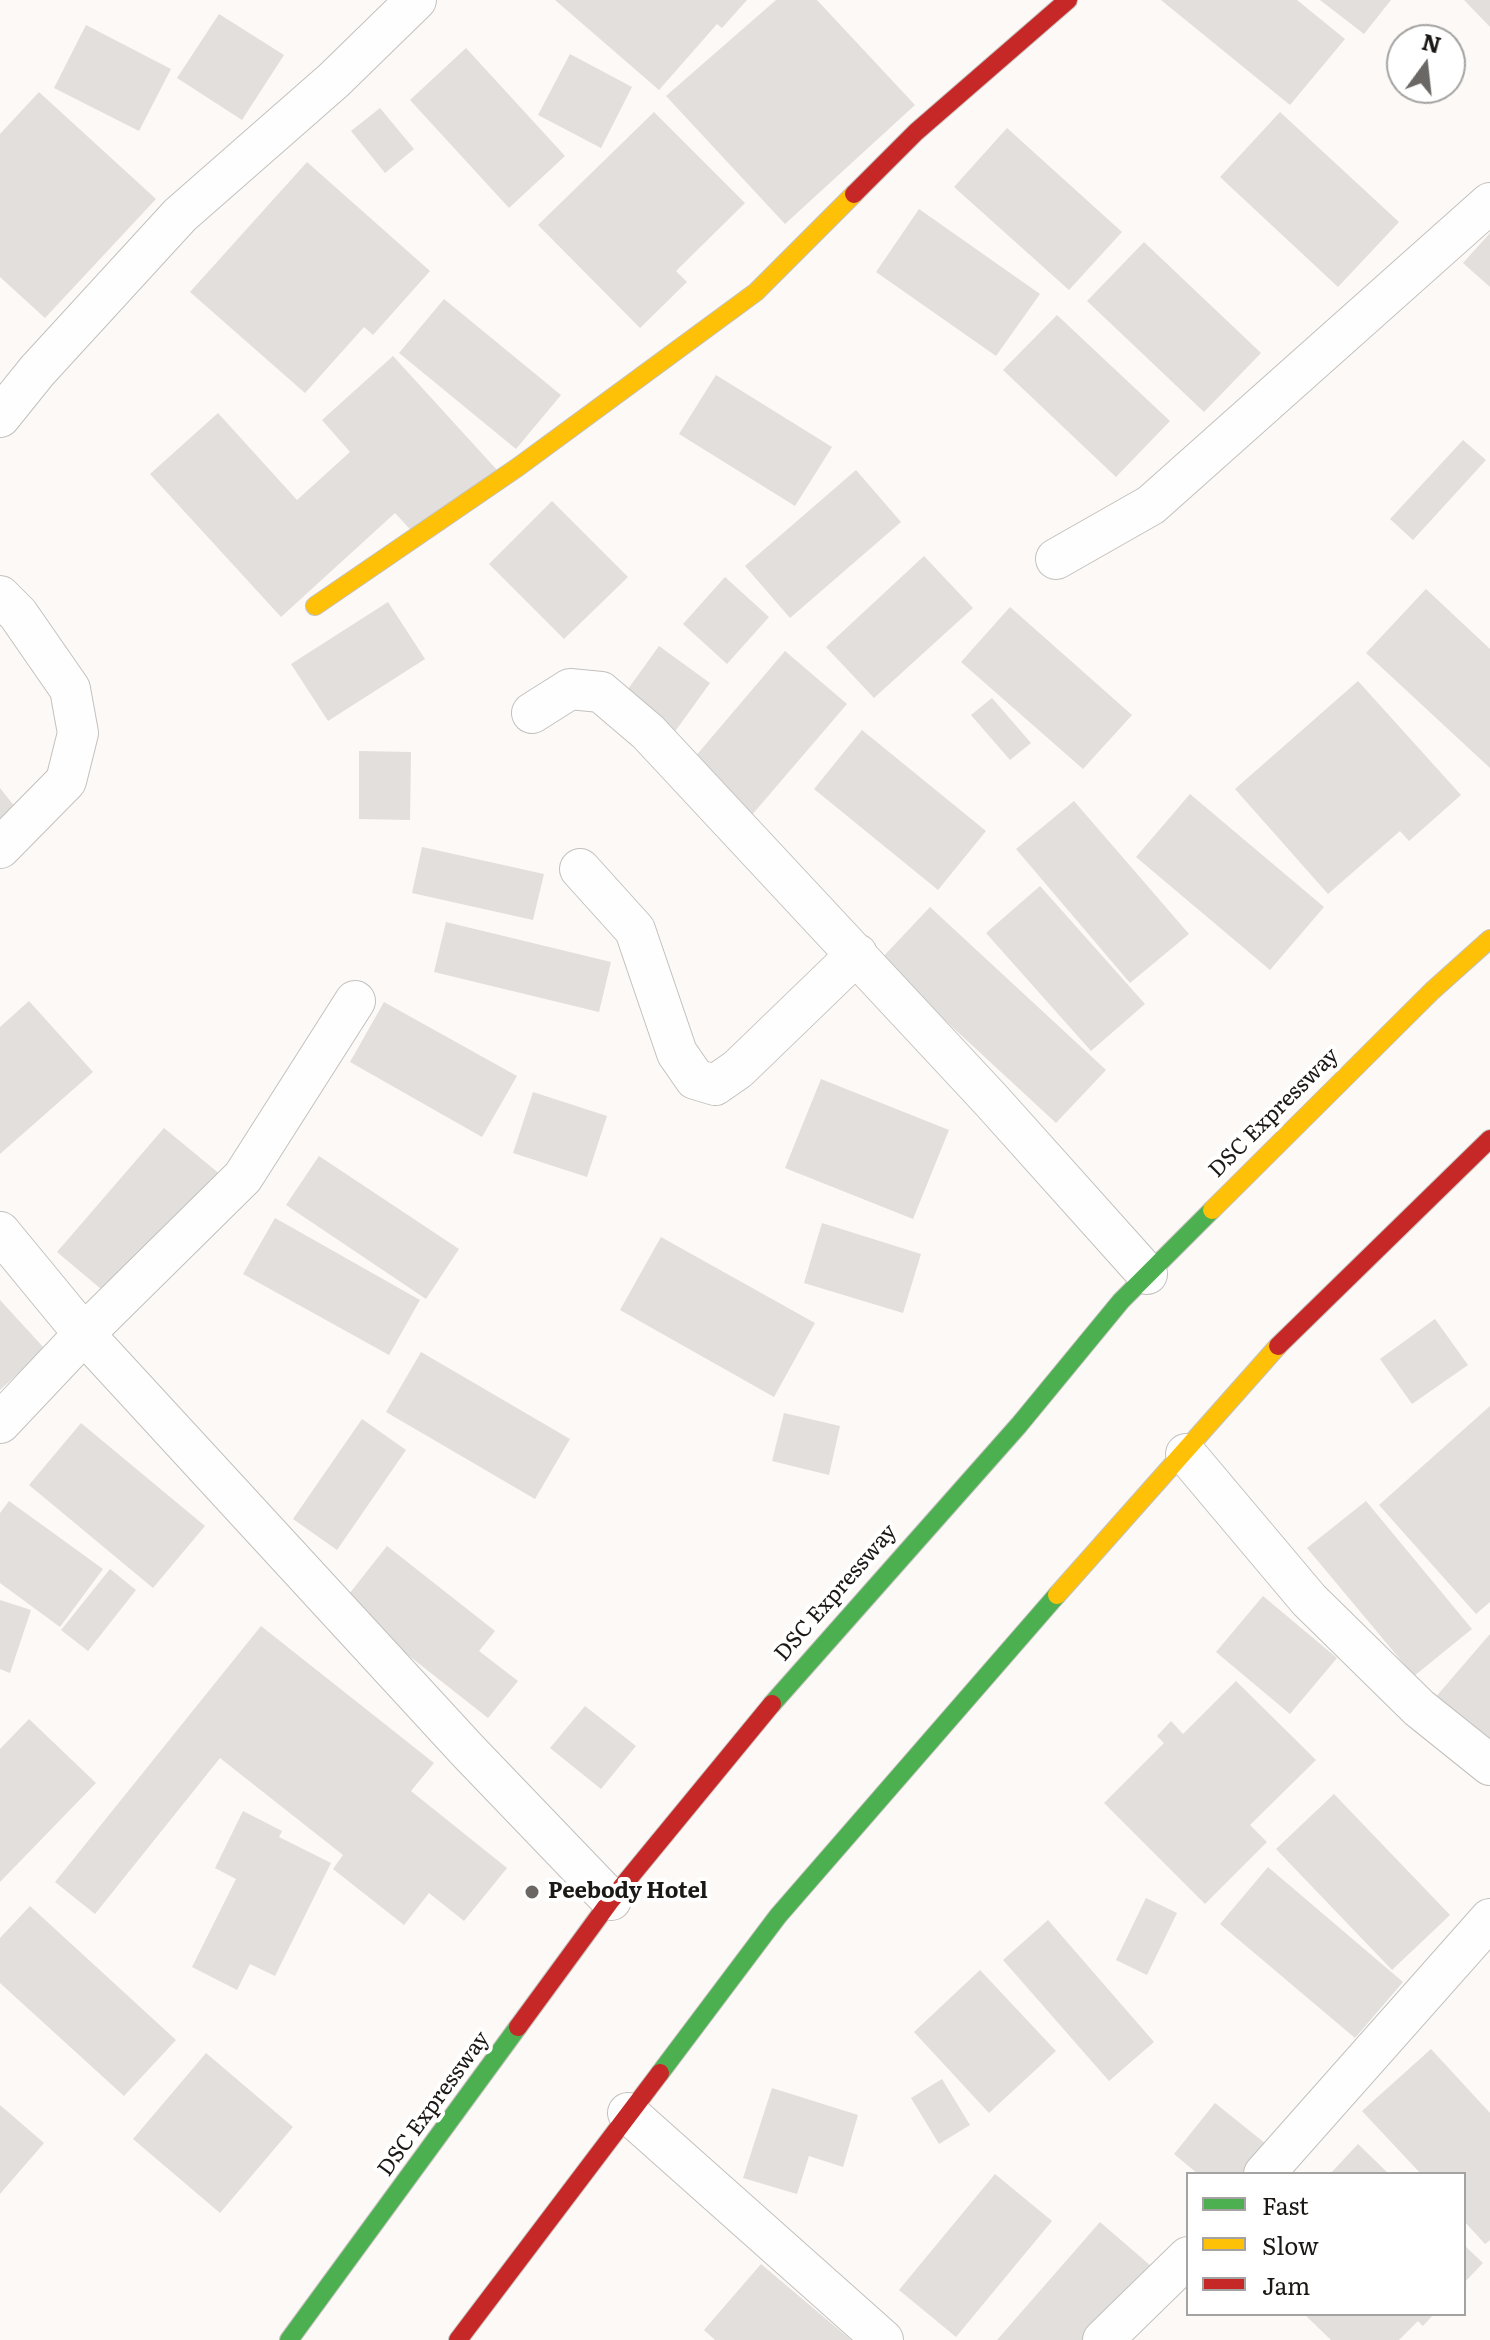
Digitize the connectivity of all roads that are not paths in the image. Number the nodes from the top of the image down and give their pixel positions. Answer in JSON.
{"nodes":[{"id":1,"x":416,"y":0,"type":"edge"},
{"id":2,"x":1068,"y":0,"type":"edge"},
{"id":3,"x":1490,"y":203,"type":"edge"},
{"id":4,"x":0,"y":417,"type":"edge"},
{"id":5,"x":1056,"y":559,"type":"dead end"},
{"id":6,"x":0,"y":596,"type":"edge"},
{"id":7,"x":315,"y":606,"type":"dead end"},
{"id":8,"x":532,"y":713,"type":"dead end"},
{"id":9,"x":0,"y":848,"type":"edge"},
{"id":10,"x":580,"y":869,"type":"dead end"},
{"id":11,"x":1490,"y":939,"type":"edge"},
{"id":12,"x":857,"y":954,"type":"junction"},
{"id":13,"x":355,"y":1001,"type":"dead end"},
{"id":14,"x":1490,"y":1139,"type":"edge"},
{"id":15,"x":0,"y":1232,"type":"edge"},
{"id":16,"x":1147,"y":1274,"type":"junction"},
{"id":17,"x":84,"y":1334,"type":"junction"},
{"id":18,"x":0,"y":1423,"type":"edge"},
{"id":19,"x":1186,"y":1454,"type":"junction"},
{"id":20,"x":1490,"y":1765,"type":"edge"},
{"id":21,"x":611,"y":1900,"type":"junction"},
{"id":22,"x":1490,"y":1919,"type":"edge"},
{"id":23,"x":628,"y":2113,"type":"junction"},
{"id":24,"x":1266,"y":2172,"type":"edge"},
{"id":25,"x":1186,"y":2259,"type":"edge"},
{"id":26,"x":289,"y":2340,"type":"edge"},
{"id":27,"x":458,"y":2340,"type":"edge"},
{"id":28,"x":883,"y":2340,"type":"edge"},
{"id":29,"x":1103,"y":2340,"type":"edge"}],
"edges":[{"from":1,"to":4,"type":"street"},
{"from":2,"to":7,"type":"main road"},
{"from":3,"to":5,"type":"street"},
{"from":6,"to":9,"type":"street"},
{"from":8,"to":12,"type":"street"},
{"from":10,"to":12,"type":"street"},
{"from":11,"to":16,"type":"main road","name":"DSC Expressway"},
{"from":12,"to":16,"type":"street"},
{"from":13,"to":17,"type":"street"},
{"from":14,"to":19,"type":"main road"},
{"from":15,"to":17,"type":"street"},
{"from":16,"to":21,"type":"main road","name":"DSC Expressway"},
{"from":17,"to":18,"type":"street"},
{"from":17,"to":21,"type":"street"},
{"from":19,"to":20,"type":"street"},
{"from":19,"to":23,"type":"main road"},
{"from":21,"to":26,"type":"main road","name":"DSC Expressway"},
{"from":22,"to":24,"type":"street"},
{"from":23,"to":27,"type":"main road"},
{"from":23,"to":28,"type":"street"},
{"from":25,"to":29,"type":"street"}]}
